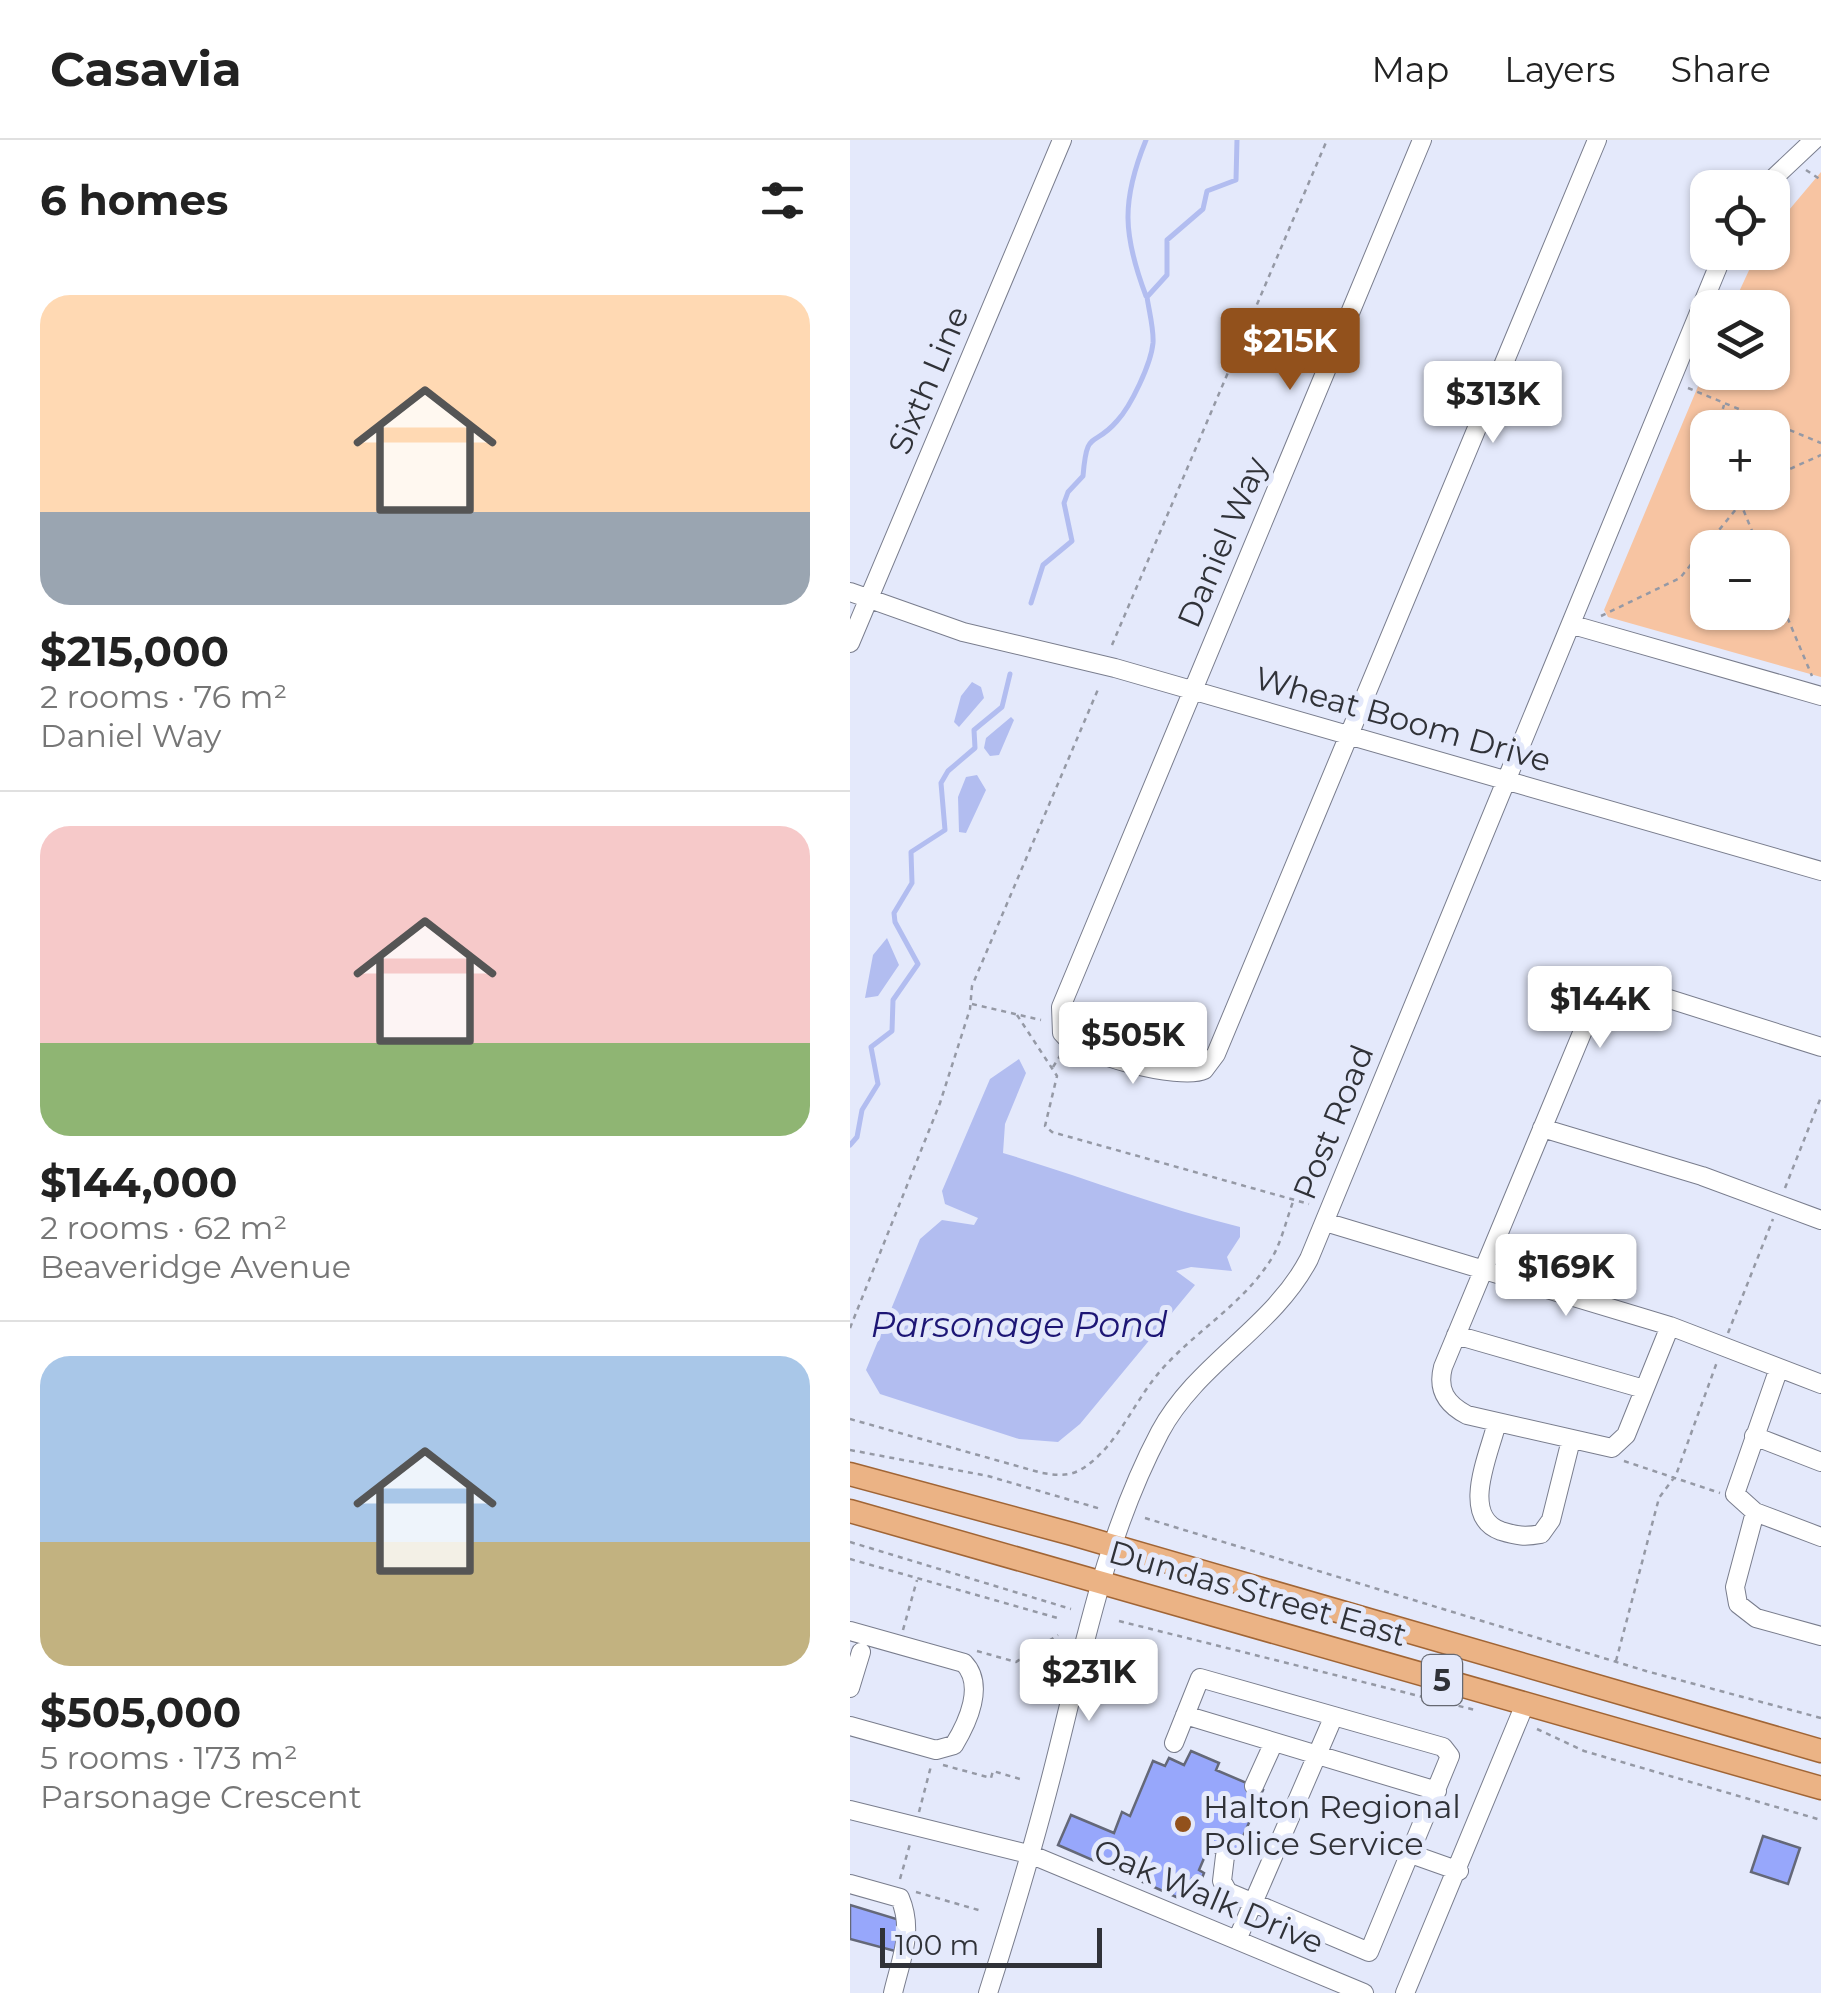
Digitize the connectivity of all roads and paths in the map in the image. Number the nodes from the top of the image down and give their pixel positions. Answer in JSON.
{"nodes":[{"id":1,"x":1062,"y":140,"type":"edge"},
{"id":2,"x":1327,"y":140,"type":"edge"},
{"id":3,"x":1422,"y":140,"type":"edge"},
{"id":4,"x":1597,"y":140,"type":"edge"},
{"id":5,"x":1814,"y":140,"type":"edge"},
{"id":6,"x":1783,"y":170,"type":"edge"},
{"id":7,"x":1717,"y":270,"type":"edge"},
{"id":8,"x":1672,"y":380,"type":"junction"},
{"id":9,"x":1725,"y":404,"type":"junction"},
{"id":10,"x":1723,"y":410,"type":"edge"},
{"id":11,"x":1821,"y":443,"type":"edge"},
{"id":12,"x":1821,"y":455,"type":"edge"},
{"id":13,"x":1790,"y":470,"type":"edge"},
{"id":14,"x":1734,"y":510,"type":"edge"},
{"id":15,"x":850,"y":592,"type":"edge"},
{"id":16,"x":869,"y":599,"type":"junction"},
{"id":17,"x":1601,"y":616,"type":"dead end"},
{"id":18,"x":1573,"y":624,"type":"junction"},
{"id":19,"x":1790,"y":624,"type":"edge"},
{"id":20,"x":850,"y":643,"type":"edge"},
{"id":21,"x":1112,"y":645,"type":"dead end"},
{"id":22,"x":1812,"y":677,"type":"dead end"},
{"id":23,"x":1099,"y":687,"type":"dead end"},
{"id":24,"x":1192,"y":690,"type":"junction"},
{"id":25,"x":1821,"y":696,"type":"edge"},
{"id":26,"x":1347,"y":735,"type":"junction"},
{"id":27,"x":1507,"y":781,"type":"junction"},
{"id":28,"x":1821,"y":871,"type":"edge"},
{"id":29,"x":970,"y":1004,"type":"junction"},
{"id":30,"x":1017,"y":1015,"type":"junction"},
{"id":31,"x":1041,"y":1020,"type":"dead end"},
{"id":32,"x":1821,"y":1047,"type":"edge"},
{"id":33,"x":1060,"y":1056,"type":"dead end"},
{"id":34,"x":1052,"y":1068,"type":"junction"},
{"id":35,"x":1821,"y":1096,"type":"edge"},
{"id":36,"x":1542,"y":1128,"type":"junction"},
{"id":37,"x":1782,"y":1197,"type":"dead end"},
{"id":38,"x":1294,"y":1199,"type":"junction"},
{"id":39,"x":1309,"y":1204,"type":"dead end"},
{"id":40,"x":1775,"y":1213,"type":"dead end"},
{"id":41,"x":1821,"y":1220,"type":"edge"},
{"id":42,"x":1325,"y":1222,"type":"junction"},
{"id":43,"x":1484,"y":1272,"type":"junction"},
{"id":44,"x":1670,"y":1326,"type":"junction"},
{"id":45,"x":850,"y":1328,"type":"edge"},
{"id":46,"x":1456,"y":1335,"type":"junction"},
{"id":47,"x":1726,"y":1339,"type":"dead end"},
{"id":48,"x":1717,"y":1362,"type":"dead end"},
{"id":49,"x":1779,"y":1368,"type":"junction"},
{"id":50,"x":1821,"y":1384,"type":"edge"},
{"id":51,"x":1644,"y":1389,"type":"junction"},
{"id":52,"x":850,"y":1418,"type":"edge"},
{"id":53,"x":1498,"y":1422,"type":"junction"},
{"id":54,"x":1754,"y":1436,"type":"junction"},
{"id":55,"x":1571,"y":1440,"type":"junction"},
{"id":56,"x":850,"y":1450,"type":"edge"},
{"id":57,"x":1620,"y":1460,"type":"dead end"},
{"id":58,"x":1821,"y":1462,"type":"edge"},
{"id":59,"x":850,"y":1474,"type":"edge"},
{"id":60,"x":1676,"y":1475,"type":"junction"},
{"id":61,"x":1747,"y":1507,"type":"junction"},
{"id":62,"x":1102,"y":1509,"type":"dead end"},
{"id":63,"x":850,"y":1511,"type":"edge"},
{"id":64,"x":1145,"y":1518,"type":"dead end"},
{"id":65,"x":1821,"y":1538,"type":"edge"},
{"id":66,"x":850,"y":1542,"type":"edge"},
{"id":67,"x":1113,"y":1546,"type":"junction"},
{"id":68,"x":850,"y":1559,"type":"edge"},
{"id":69,"x":917,"y":1578,"type":"junction"},
{"id":70,"x":1100,"y":1582,"type":"junction"},
{"id":71,"x":1071,"y":1609,"type":"dead end"},
{"id":72,"x":1061,"y":1619,"type":"dead end"},
{"id":73,"x":1118,"y":1621,"type":"dead end"},
{"id":74,"x":903,"y":1630,"type":"dead end"},
{"id":75,"x":850,"y":1631,"type":"edge"},
{"id":76,"x":1058,"y":1635,"type":"dead end"},
{"id":77,"x":1821,"y":1636,"type":"edge"},
{"id":78,"x":861,"y":1652,"type":"dead end"},
{"id":79,"x":995,"y":1656,"type":"dead end"},
{"id":80,"x":1616,"y":1662,"type":"junction"},
{"id":81,"x":850,"y":1688,"type":"edge"},
{"id":82,"x":1525,"y":1704,"type":"junction"},
{"id":83,"x":1478,"y":1711,"type":"dead end"},
{"id":84,"x":1184,"y":1716,"type":"junction"},
{"id":85,"x":1333,"y":1718,"type":"junction"},
{"id":86,"x":1821,"y":1718,"type":"edge"},
{"id":87,"x":850,"y":1726,"type":"edge"},
{"id":88,"x":1537,"y":1729,"type":"dead end"},
{"id":89,"x":1274,"y":1742,"type":"junction"},
{"id":90,"x":1174,"y":1743,"type":"dead end"},
{"id":91,"x":1821,"y":1751,"type":"edge"},
{"id":92,"x":1320,"y":1754,"type":"junction"},
{"id":93,"x":1020,"y":1779,"type":"dead end"},
{"id":94,"x":1254,"y":1786,"type":"dead end"},
{"id":95,"x":1821,"y":1788,"type":"edge"},
{"id":96,"x":1437,"y":1791,"type":"junction"},
{"id":97,"x":850,"y":1810,"type":"edge"},
{"id":98,"x":919,"y":1811,"type":"dead end"},
{"id":99,"x":1821,"y":1820,"type":"edge"},
{"id":100,"x":913,"y":1832,"type":"dead end"},
{"id":101,"x":1410,"y":1854,"type":"junction"},
{"id":102,"x":1032,"y":1855,"type":"junction"},
{"id":103,"x":1225,"y":1856,"type":"dead end"},
{"id":104,"x":1458,"y":1870,"type":"junction"},
{"id":105,"x":850,"y":1884,"type":"edge"},
{"id":106,"x":898,"y":1887,"type":"dead end"},
{"id":107,"x":1252,"y":1904,"type":"junction"},
{"id":108,"x":1237,"y":1940,"type":"junction"},
{"id":109,"x":893,"y":1993,"type":"edge"},
{"id":110,"x":988,"y":1993,"type":"edge"},
{"id":111,"x":1364,"y":1993,"type":"edge"},
{"id":112,"x":1405,"y":1993,"type":"edge"}],
"edges":[{"from":1,"to":16,"type":"street","name":"Sixth Line"},
{"from":2,"to":21,"type":"path"},
{"from":3,"to":24,"type":"street","name":"Daniel Way"},
{"from":4,"to":26,"type":"street"},
{"from":5,"to":6,"type":"street"},
{"from":7,"to":8,"type":"street","name":"Post Road"},
{"from":8,"to":9,"type":"path"},
{"from":8,"to":18,"type":"street","name":"Post Road"},
{"from":9,"to":10,"type":"path"},
{"from":9,"to":11,"type":"path"},
{"from":12,"to":13,"type":"path"},
{"from":14,"to":17,"type":"path"},
{"from":15,"to":16,"type":"street","name":"Wheat Boom Drive"},
{"from":16,"to":20,"type":"street","name":"Sixth Line"},
{"from":16,"to":24,"type":"street","name":"Wheat Boom Drive"},
{"from":18,"to":25,"type":"street"},
{"from":18,"to":27,"type":"street","name":"Post Road"},
{"from":19,"to":22,"type":"path"},
{"from":23,"to":29,"type":"path"},
{"from":24,"to":26,"type":"street","name":"Wheat Boom Drive"},
{"from":24,"to":26,"type":"street","name":"Daniel Way"},
{"from":26,"to":27,"type":"street","name":"Wheat Boom Drive"},
{"from":27,"to":28,"type":"street","name":"Wheat Boom Drive"},
{"from":27,"to":42,"type":"street","name":"Post Road"},
{"from":29,"to":30,"type":"path"},
{"from":29,"to":45,"type":"path"},
{"from":30,"to":31,"type":"path"},
{"from":30,"to":34,"type":"path"},
{"from":32,"to":36,"type":"street"},
{"from":33,"to":34,"type":"path"},
{"from":34,"to":38,"type":"path"},
{"from":35,"to":37,"type":"path"},
{"from":36,"to":41,"type":"street"},
{"from":36,"to":43,"type":"street"},
{"from":38,"to":39,"type":"path"},
{"from":38,"to":52,"type":"path"},
{"from":40,"to":47,"type":"path"},
{"from":42,"to":43,"type":"street"},
{"from":42,"to":67,"type":"street","name":"Post Road"},
{"from":43,"to":44,"type":"street"},
{"from":43,"to":46,"type":"street"},
{"from":44,"to":49,"type":"street"},
{"from":44,"to":51,"type":"street"},
{"from":46,"to":51,"type":"street"},
{"from":46,"to":53,"type":"street"},
{"from":48,"to":60,"type":"path"},
{"from":49,"to":50,"type":"street"},
{"from":49,"to":54,"type":"street"},
{"from":51,"to":55,"type":"street"},
{"from":53,"to":55,"type":"street"},
{"from":53,"to":55,"type":"street"},
{"from":54,"to":58,"type":"street"},
{"from":54,"to":61,"type":"street"},
{"from":56,"to":62,"type":"path"},
{"from":57,"to":60,"type":"path"},
{"from":59,"to":67,"type":"main road","name":"Dundas Street East","number":"5"},
{"from":60,"to":61,"type":"path"},
{"from":60,"to":80,"type":"path"},
{"from":61,"to":65,"type":"street"},
{"from":61,"to":77,"type":"street"},
{"from":63,"to":70,"type":"main road","name":"Dundas Street East","number":"5"},
{"from":64,"to":80,"type":"path"},
{"from":66,"to":71,"type":"path"},
{"from":67,"to":70,"type":"street","name":"Post Road"},
{"from":67,"to":91,"type":"main road","name":"Dundas Street East","number":"5"},
{"from":68,"to":69,"type":"path"},
{"from":69,"to":72,"type":"path"},
{"from":69,"to":74,"type":"path"},
{"from":70,"to":82,"type":"main road","name":"Dundas Street East","number":"5"},
{"from":70,"to":102,"type":"street","name":"Post Road"},
{"from":73,"to":83,"type":"path"},
{"from":75,"to":87,"type":"street"},
{"from":76,"to":79,"type":"path"},
{"from":78,"to":81,"type":"street"},
{"from":80,"to":86,"type":"path"},
{"from":82,"to":95,"type":"main road","name":"Dundas Street East","number":"5"},
{"from":82,"to":104,"type":"street"},
{"from":84,"to":85,"type":"street"},
{"from":84,"to":89,"type":"street"},
{"from":84,"to":90,"type":"street"},
{"from":85,"to":92,"type":"street"},
{"from":85,"to":96,"type":"street"},
{"from":88,"to":99,"type":"path"},
{"from":89,"to":92,"type":"street"},
{"from":89,"to":94,"type":"street"},
{"from":92,"to":96,"type":"street"},
{"from":92,"to":107,"type":"street"},
{"from":93,"to":98,"type":"path"},
{"from":96,"to":101,"type":"street"},
{"from":97,"to":102,"type":"street","name":"Oak Walk Drive"},
{"from":100,"to":106,"type":"path"},
{"from":101,"to":104,"type":"street"},
{"from":101,"to":107,"type":"street"},
{"from":102,"to":108,"type":"street","name":"Oak Walk Drive"},
{"from":102,"to":110,"type":"street","name":"Post Road"},
{"from":103,"to":107,"type":"street"},
{"from":104,"to":112,"type":"street"},
{"from":105,"to":109,"type":"street"},
{"from":107,"to":108,"type":"street"},
{"from":108,"to":111,"type":"street","name":"Oak Walk Drive"}]}
